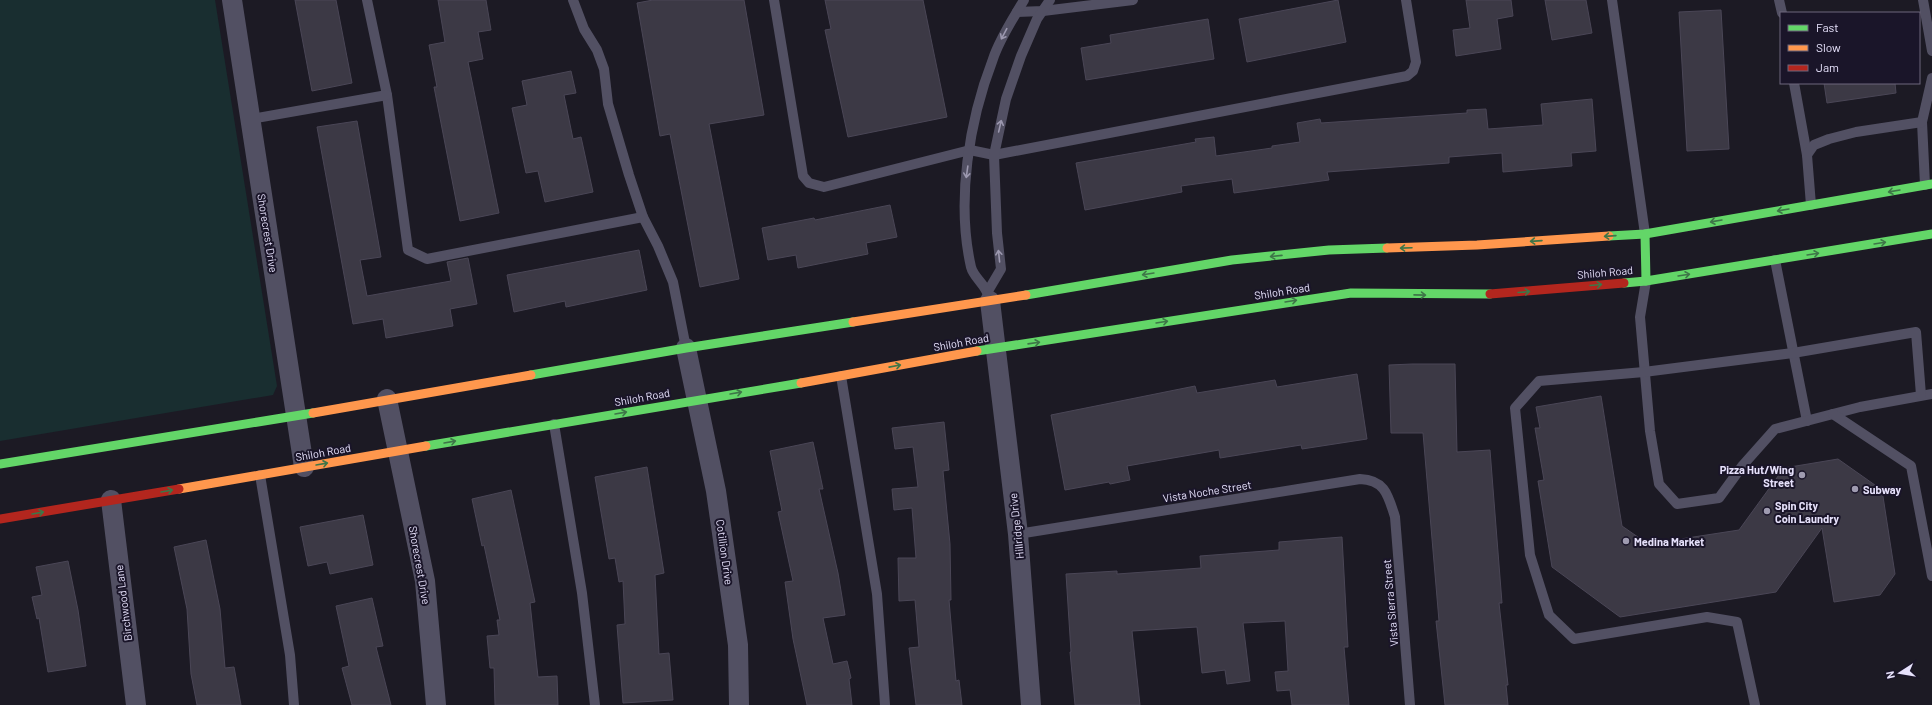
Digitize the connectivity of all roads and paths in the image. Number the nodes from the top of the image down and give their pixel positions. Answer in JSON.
{"nodes":[{"id":1,"x":232,"y":0,"type":"edge"},
{"id":2,"x":367,"y":0,"type":"edge"},
{"id":3,"x":573,"y":0,"type":"edge"},
{"id":4,"x":774,"y":0,"type":"edge"},
{"id":5,"x":1024,"y":0,"type":"edge"},
{"id":6,"x":1050,"y":0,"type":"edge"},
{"id":7,"x":1133,"y":0,"type":"edge"},
{"id":8,"x":1406,"y":0,"type":"edge"},
{"id":9,"x":1612,"y":0,"type":"edge"},
{"id":10,"x":1779,"y":0,"type":"edge"},
{"id":11,"x":1923,"y":0,"type":"edge"},
{"id":12,"x":1043,"y":11,"type":"junction"},
{"id":13,"x":1017,"y":12,"type":"junction"},
{"id":14,"x":1782,"y":12,"type":"edge"},
{"id":15,"x":1932,"y":51,"type":"edge"},
{"id":16,"x":1932,"y":78,"type":"edge"},
{"id":17,"x":1794,"y":84,"type":"edge"},
{"id":18,"x":387,"y":95,"type":"junction"},
{"id":19,"x":251,"y":119,"type":"junction"},
{"id":20,"x":1922,"y":122,"type":"junction"},
{"id":21,"x":970,"y":150,"type":"junction"},
{"id":22,"x":994,"y":154,"type":"junction"},
{"id":23,"x":1807,"y":155,"type":"junction"},
{"id":24,"x":1929,"y":185,"type":"edge"},
{"id":25,"x":1811,"y":205,"type":"junction"},
{"id":26,"x":643,"y":216,"type":"junction"},
{"id":27,"x":1645,"y":234,"type":"junction"},
{"id":28,"x":1932,"y":234,"type":"edge"},
{"id":29,"x":1775,"y":260,"type":"junction"},
{"id":30,"x":1646,"y":281,"type":"junction"},
{"id":31,"x":989,"y":296,"type":"junction"},
{"id":32,"x":686,"y":348,"type":"junction"},
{"id":33,"x":995,"y":348,"type":"junction"},
{"id":34,"x":1793,"y":353,"type":"junction"},
{"id":35,"x":1644,"y":372,"type":"junction"},
{"id":36,"x":841,"y":376,"type":"junction"},
{"id":37,"x":1932,"y":394,"type":"edge"},
{"id":38,"x":1922,"y":395,"type":"junction"},
{"id":39,"x":387,"y":399,"type":"junction"},
{"id":40,"x":697,"y":400,"type":"junction"},
{"id":41,"x":1833,"y":414,"type":"junction"},
{"id":42,"x":297,"y":416,"type":"junction"},
{"id":43,"x":1807,"y":421,"type":"junction"},
{"id":44,"x":554,"y":424,"type":"junction"},
{"id":45,"x":397,"y":451,"type":"junction"},
{"id":46,"x":0,"y":464,"type":"edge"},
{"id":47,"x":304,"y":467,"type":"junction"},
{"id":48,"x":260,"y":475,"type":"junction"},
{"id":49,"x":111,"y":500,"type":"junction"},
{"id":50,"x":1389,"y":500,"type":"joint"},
{"id":51,"x":0,"y":519,"type":"edge"},
{"id":52,"x":1018,"y":534,"type":"junction"},
{"id":53,"x":1932,"y":576,"type":"edge"},
{"id":54,"x":136,"y":705,"type":"edge"},
{"id":55,"x":294,"y":705,"type":"edge"},
{"id":56,"x":436,"y":705,"type":"edge"},
{"id":57,"x":595,"y":705,"type":"edge"},
{"id":58,"x":739,"y":705,"type":"edge"},
{"id":59,"x":885,"y":705,"type":"edge"},
{"id":60,"x":1030,"y":705,"type":"edge"},
{"id":61,"x":1410,"y":705,"type":"edge"},
{"id":62,"x":1755,"y":705,"type":"edge"}],
"edges":[{"from":1,"to":19,"type":"street","name":"Shorecrest Drive"},
{"from":2,"to":18,"type":"lane"},
{"from":3,"to":26,"type":"lane"},
{"from":4,"to":21,"type":"lane"},
{"from":5,"to":13,"type":"lane"},
{"from":6,"to":12,"type":"lane"},
{"from":7,"to":12,"type":"lane"},
{"from":8,"to":22,"type":"lane"},
{"from":9,"to":27,"type":"lane"},
{"from":10,"to":14,"type":"lane"},
{"from":11,"to":15,"type":"lane"},
{"from":12,"to":13,"type":"lane"},
{"from":22,"to":12,"type":"lane","one_way":true},
{"from":13,"to":21,"type":"lane","one_way":true},
{"from":16,"to":20,"type":"lane"},
{"from":17,"to":23,"type":"lane"},
{"from":18,"to":19,"type":"lane"},
{"from":18,"to":26,"type":"lane"},
{"from":19,"to":42,"type":"street","name":"Shorecrest Drive"},
{"from":20,"to":23,"type":"lane"},
{"from":20,"to":24,"type":"lane"},
{"from":21,"to":22,"type":"lane"},
{"from":21,"to":31,"type":"lane","one_way":true},
{"from":31,"to":22,"type":"lane","one_way":true},
{"from":23,"to":25,"type":"lane"},
{"from":24,"to":25,"type":"main road","one_way":true},
{"from":25,"to":27,"type":"main road","one_way":true},
{"from":26,"to":32,"type":"lane"},
{"from":27,"to":30,"type":"main road"},
{"from":27,"to":31,"type":"main road","one_way":true},
{"from":29,"to":28,"type":"main road","name":"Shiloh Road","one_way":true},
{"from":30,"to":29,"type":"main road","name":"Shiloh Road","one_way":true},
{"from":29,"to":34,"type":"lane"},
{"from":33,"to":30,"type":"main road","name":"Shiloh Road","one_way":true},
{"from":30,"to":35,"type":"lane"},
{"from":31,"to":32,"type":"main road"},
{"from":31,"to":33,"type":"street","name":"Hillridge Drive"},
{"from":32,"to":39,"type":"main road"},
{"from":32,"to":40,"type":"street","name":"Cotillion Drive"},
{"from":36,"to":33,"type":"main road","name":"Shiloh Road","one_way":true},
{"from":33,"to":52,"type":"street","name":"Hillridge Drive"},
{"from":34,"to":35,"type":"lane"},
{"from":34,"to":38,"type":"lane"},
{"from":34,"to":43,"type":"lane"},
{"from":35,"to":43,"type":"lane"},
{"from":35,"to":62,"type":"lane"},
{"from":40,"to":36,"type":"main road","name":"Shiloh Road","one_way":true},
{"from":36,"to":59,"type":"lane"},
{"from":37,"to":38,"type":"lane"},
{"from":38,"to":41,"type":"lane"},
{"from":39,"to":42,"type":"main road"},
{"from":39,"to":45,"type":"street","name":"Shorecrest Drive"},
{"from":44,"to":40,"type":"main road","name":"Shiloh Road","one_way":true},
{"from":40,"to":58,"type":"street","name":"Cotillion Drive"},
{"from":41,"to":43,"type":"lane"},
{"from":41,"to":53,"type":"lane"},
{"from":42,"to":46,"type":"main road"},
{"from":42,"to":47,"type":"street","name":"Shorecrest Drive"},
{"from":45,"to":44,"type":"main road","name":"Shiloh Road","one_way":true},
{"from":44,"to":57,"type":"lane"},
{"from":47,"to":45,"type":"main road","name":"Shiloh Road","one_way":true},
{"from":45,"to":56,"type":"street","name":"Shorecrest Drive"},
{"from":47,"to":48,"type":"main road","name":"Shiloh Road"},
{"from":49,"to":48,"type":"main road","name":"Shiloh Road","one_way":true},
{"from":48,"to":55,"type":"lane"},
{"from":51,"to":49,"type":"main road","name":"Shiloh Road","one_way":true},
{"from":49,"to":54,"type":"street","name":"Birchwood Lane"},
{"from":50,"to":52,"type":"lane","name":"Vista Noche Street"},
{"from":50,"to":61,"type":"lane","name":"Vista Sierra Street"},
{"from":52,"to":60,"type":"street","name":"Hillridge Drive"}]}
